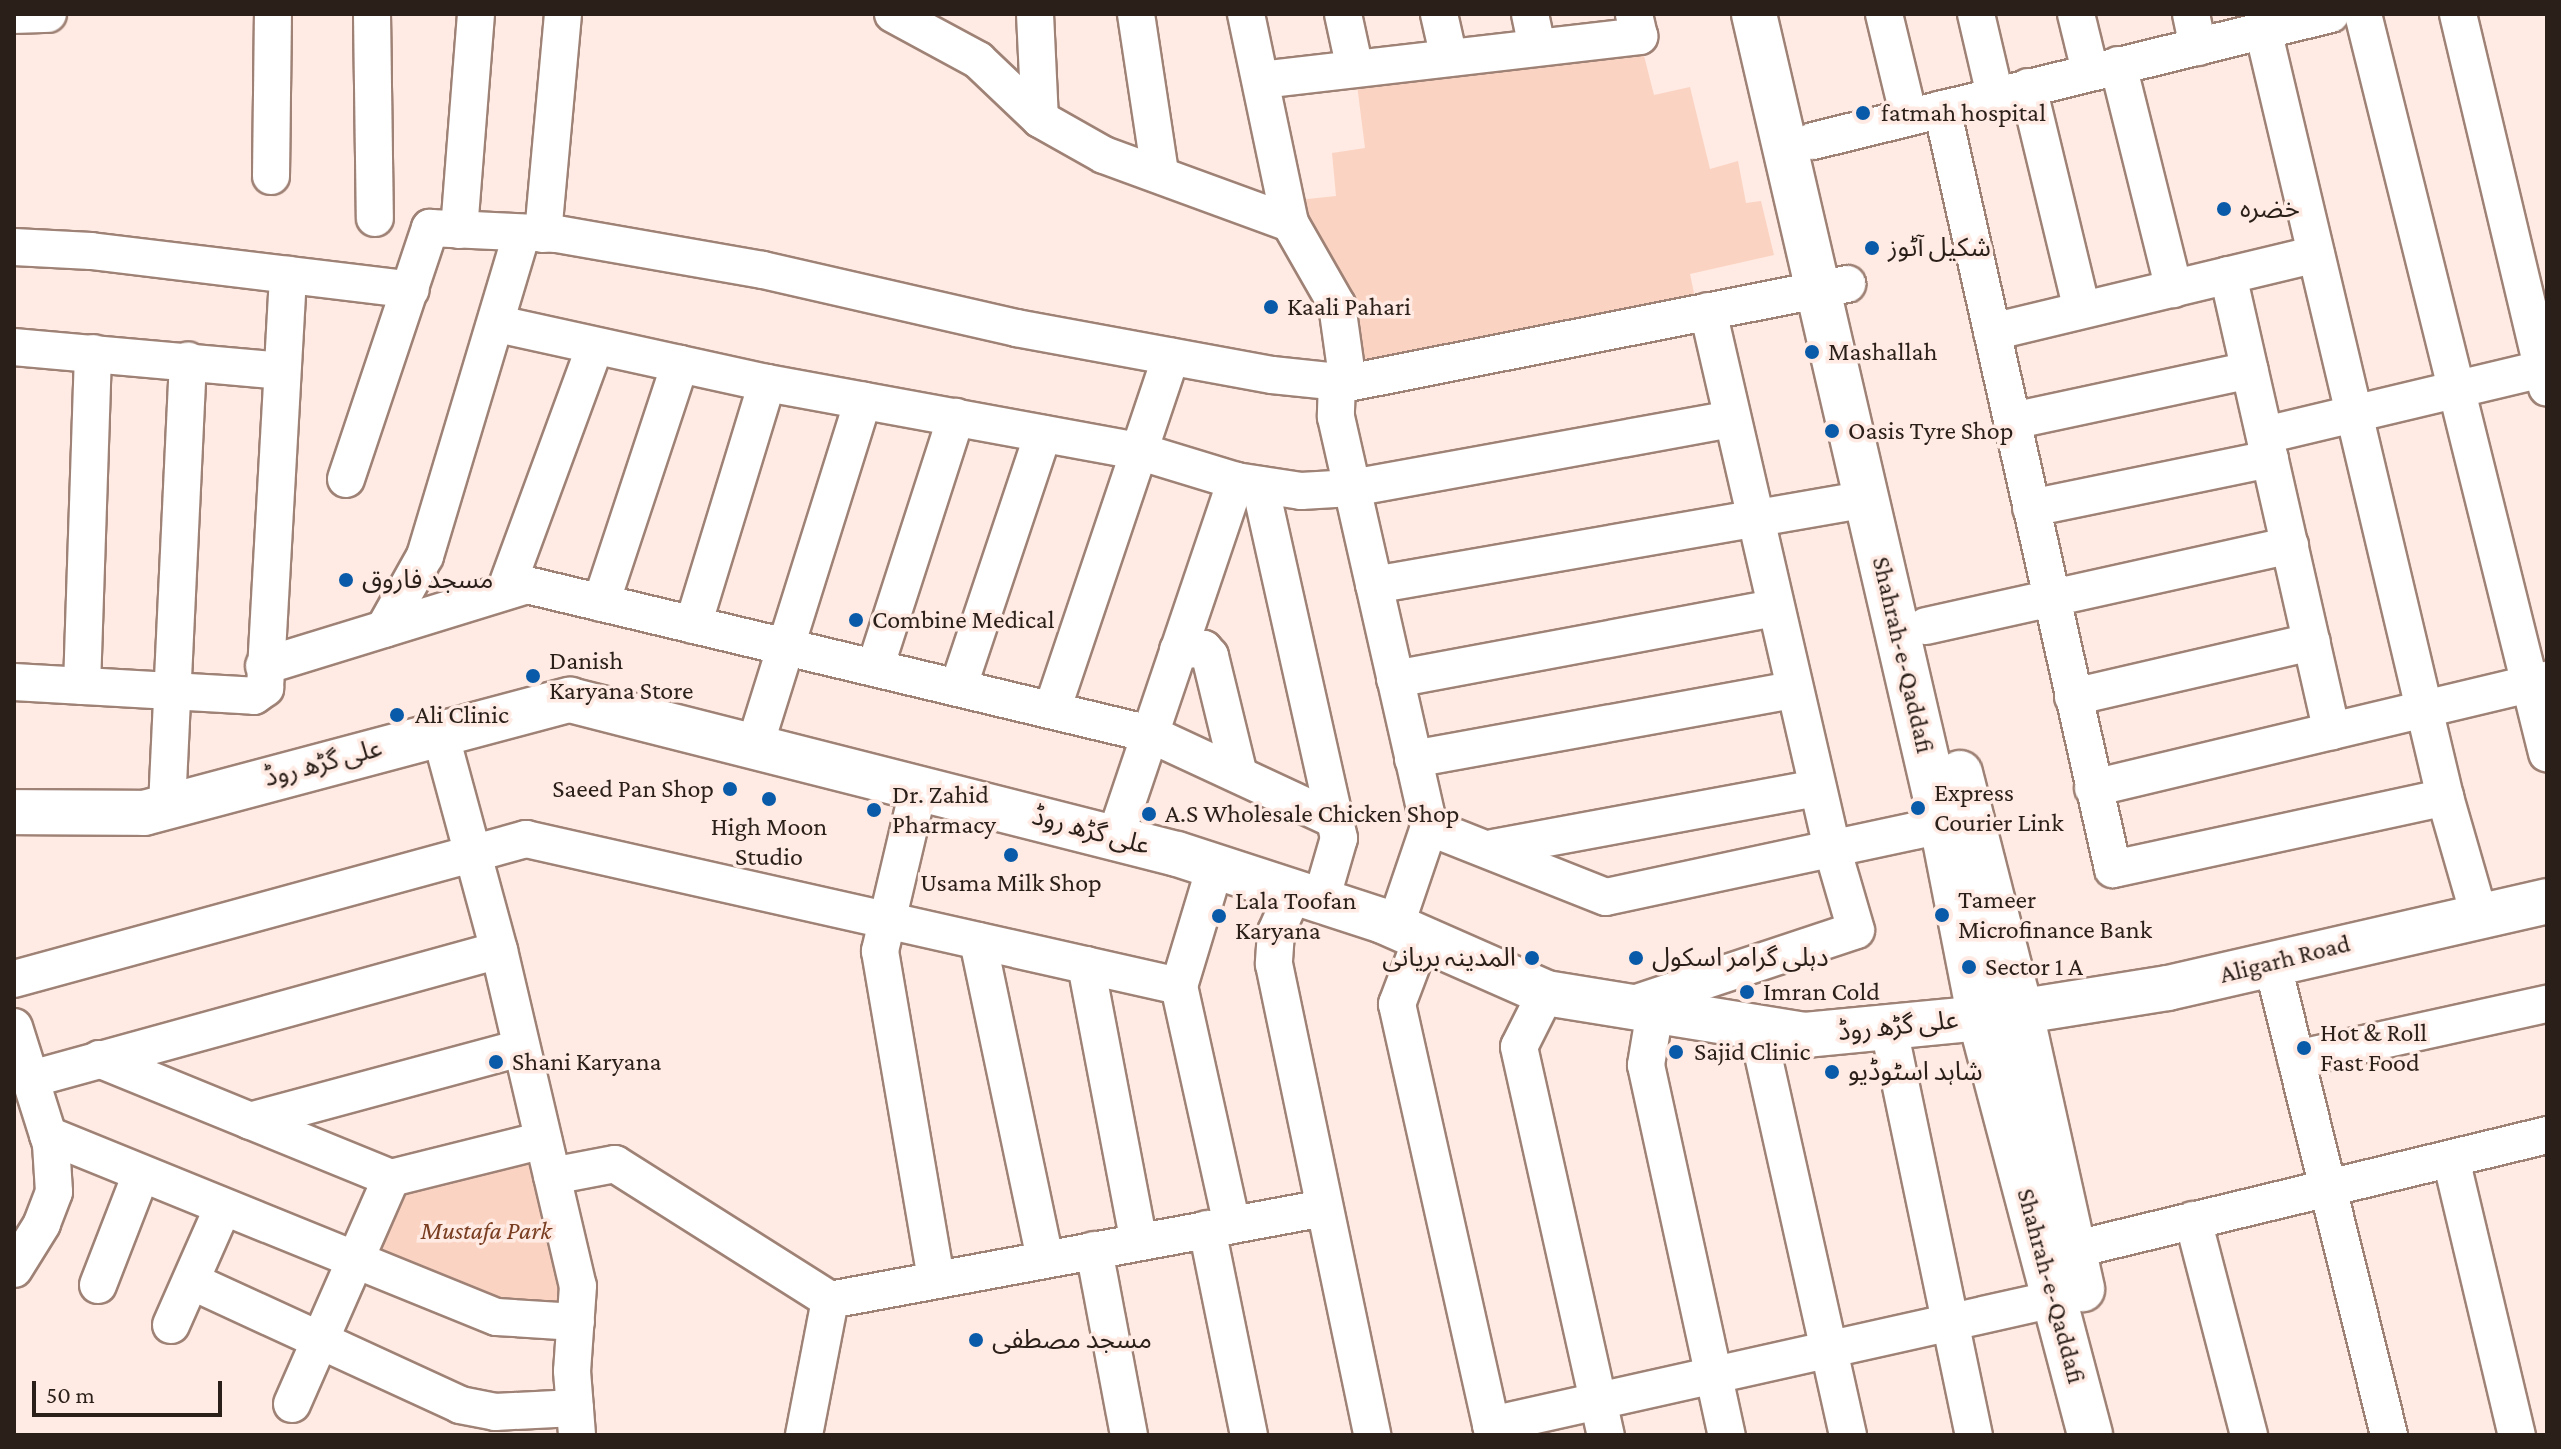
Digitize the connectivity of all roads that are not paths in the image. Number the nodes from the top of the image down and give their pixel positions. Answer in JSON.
{"nodes":[{"id":1,"x":48,"y":14,"type":"edge"},
{"id":2,"x":273,"y":14,"type":"edge"},
{"id":3,"x":372,"y":14,"type":"edge"},
{"id":4,"x":476,"y":14,"type":"edge"},
{"id":5,"x":563,"y":14,"type":"edge"},
{"id":6,"x":893,"y":14,"type":"edge"},
{"id":7,"x":1035,"y":14,"type":"edge"},
{"id":8,"x":1136,"y":14,"type":"edge"},
{"id":9,"x":1246,"y":14,"type":"edge"},
{"id":10,"x":1343,"y":14,"type":"edge"},
{"id":11,"x":1439,"y":14,"type":"edge"},
{"id":12,"x":1634,"y":14,"type":"edge"},
{"id":13,"x":1754,"y":14,"type":"edge"},
{"id":14,"x":1785,"y":14,"type":"edge"},
{"id":15,"x":1884,"y":14,"type":"edge"},
{"id":16,"x":1976,"y":14,"type":"edge"},
{"id":17,"x":2076,"y":14,"type":"edge"},
{"id":18,"x":2331,"y":14,"type":"edge"},
{"id":19,"x":2363,"y":14,"type":"edge"},
{"id":20,"x":2458,"y":14,"type":"edge"},
{"id":21,"x":14,"y":15,"type":"edge"},
{"id":22,"x":2195,"y":30,"type":"edge"},
{"id":23,"x":2263,"y":30,"type":"junction"},
{"id":24,"x":1534,"y":31,"type":"edge"},
{"id":25,"x":1449,"y":58,"type":"junction"},
{"id":26,"x":2104,"y":68,"type":"junction"},
{"id":27,"x":1355,"y":69,"type":"junction"},
{"id":28,"x":1261,"y":80,"type":"junction"},
{"id":29,"x":2012,"y":91,"type":"junction"},
{"id":30,"x":1925,"y":113,"type":"junction"},
{"id":31,"x":1040,"y":119,"type":"junction"},
{"id":32,"x":1813,"y":141,"type":"junction"},
{"id":33,"x":1160,"y":172,"type":"junction"},
{"id":34,"x":271,"y":176,"type":"dead end"},
{"id":35,"x":375,"y":218,"type":"dead end"},
{"id":36,"x":1290,"y":223,"type":"junction"},
{"id":37,"x":459,"y":230,"type":"junction"},
{"id":38,"x":533,"y":233,"type":"junction"},
{"id":39,"x":14,"y":247,"type":"edge"},
{"id":40,"x":2316,"y":254,"type":"junction"},
{"id":41,"x":288,"y":275,"type":"junction"},
{"id":42,"x":2228,"y":275,"type":"junction"},
{"id":43,"x":1833,"y":287,"type":"junction"},
{"id":44,"x":2174,"y":289,"type":"junction"},
{"id":45,"x":411,"y":290,"type":"junction"},
{"id":46,"x":2082,"y":310,"type":"junction"},
{"id":47,"x":1708,"y":311,"type":"junction"},
{"id":48,"x":498,"y":324,"type":"junction"},
{"id":49,"x":1992,"y":332,"type":"junction"},
{"id":50,"x":595,"y":346,"type":"junction"},
{"id":51,"x":14,"y":347,"type":"edge"},
{"id":52,"x":93,"y":353,"type":"junction"},
{"id":53,"x":1171,"y":357,"type":"junction"},
{"id":54,"x":188,"y":360,"type":"junction"},
{"id":55,"x":680,"y":364,"type":"junction"},
{"id":56,"x":2250,"y":370,"type":"junction"},
{"id":57,"x":282,"y":371,"type":"junction"},
{"id":58,"x":2546,"y":375,"type":"edge"},
{"id":59,"x":1342,"y":382,"type":"junction"},
{"id":60,"x":767,"y":383,"type":"junction"},
{"id":61,"x":2456,"y":389,"type":"junction"},
{"id":62,"x":863,"y":401,"type":"junction"},
{"id":63,"x":2354,"y":414,"type":"junction"},
{"id":64,"x":956,"y":417,"type":"junction"},
{"id":65,"x":1731,"y":419,"type":"junction"},
{"id":66,"x":2012,"y":421,"type":"junction"},
{"id":67,"x":1043,"y":434,"type":"junction"},
{"id":68,"x":2267,"y":447,"type":"junction"},
{"id":69,"x":1138,"y":451,"type":"junction"},
{"id":70,"x":346,"y":479,"type":"dead end"},
{"id":71,"x":1248,"y":483,"type":"junction"},
{"id":72,"x":1352,"y":488,"type":"junction"},
{"id":73,"x":1866,"y":499,"type":"junction"},
{"id":74,"x":2031,"y":508,"type":"junction"},
{"id":75,"x":1754,"y":522,"type":"junction"},
{"id":76,"x":2290,"y":545,"type":"junction"},
{"id":77,"x":1374,"y":585,"type":"junction"},
{"id":78,"x":505,"y":591,"type":"junction"},
{"id":79,"x":2051,"y":598,"type":"junction"},
{"id":80,"x":601,"y":603,"type":"junction"},
{"id":81,"x":1775,"y":608,"type":"junction"},
{"id":82,"x":693,"y":625,"type":"junction"},
{"id":83,"x":1926,"y":626,"type":"junction"},
{"id":84,"x":384,"y":629,"type":"junction"},
{"id":85,"x":2312,"y":642,"type":"junction"},
{"id":86,"x":783,"y":646,"type":"junction"},
{"id":87,"x":1178,"y":650,"type":"junction"},
{"id":88,"x":264,"y":666,"type":"junction"},
{"id":89,"x":875,"y":668,"type":"junction"},
{"id":90,"x":1395,"y":679,"type":"junction"},
{"id":91,"x":14,"y":682,"type":"edge"},
{"id":92,"x":2538,"y":682,"type":"edge"},
{"id":93,"x":82,"y":686,"type":"junction"},
{"id":94,"x":958,"y":688,"type":"junction"},
{"id":95,"x":1794,"y":690,"type":"junction"},
{"id":96,"x":172,"y":692,"type":"junction"},
{"id":97,"x":2073,"y":697,"type":"junction"},
{"id":98,"x":2424,"y":709,"type":"junction"},
{"id":99,"x":1052,"y":710,"type":"junction"},
{"id":100,"x":2332,"y":731,"type":"junction"},
{"id":101,"x":440,"y":733,"type":"junction"},
{"id":102,"x":1150,"y":734,"type":"junction"},
{"id":103,"x":755,"y":745,"type":"junction"},
{"id":104,"x":2547,"y":753,"type":"edge"},
{"id":105,"x":1413,"y":759,"type":"junction"},
{"id":106,"x":1239,"y":775,"type":"junction"},
{"id":107,"x":919,"y":786,"type":"junction"},
{"id":108,"x":1818,"y":788,"type":"junction"},
{"id":109,"x":2093,"y":788,"type":"junction"},
{"id":110,"x":2445,"y":797,"type":"junction"},
{"id":111,"x":167,"y":806,"type":"junction"},
{"id":112,"x":14,"y":812,"type":"edge"},
{"id":113,"x":1335,"y":820,"type":"junction"},
{"id":114,"x":1942,"y":825,"type":"junction"},
{"id":115,"x":1429,"y":827,"type":"junction"},
{"id":116,"x":1115,"y":838,"type":"junction"},
{"id":117,"x":1493,"y":848,"type":"junction"},
{"id":118,"x":1832,"y":848,"type":"junction"},
{"id":119,"x":473,"y":855,"type":"junction"},
{"id":120,"x":1215,"y":867,"type":"junction"},
{"id":121,"x":1308,"y":896,"type":"junction"},
{"id":122,"x":2547,"y":901,"type":"edge"},
{"id":123,"x":2479,"y":915,"type":"junction"},
{"id":124,"x":885,"y":919,"type":"junction"},
{"id":125,"x":1409,"y":932,"type":"junction"},
{"id":126,"x":978,"y":941,"type":"junction"},
{"id":127,"x":499,"y":950,"type":"junction"},
{"id":128,"x":2272,"y":962,"type":"junction"},
{"id":129,"x":1086,"y":965,"type":"junction"},
{"id":130,"x":14,"y":979,"type":"edge"},
{"id":131,"x":1179,"y":986,"type":"junction"},
{"id":132,"x":1546,"y":993,"type":"junction"},
{"id":133,"x":2547,"y":1004,"type":"edge"},
{"id":134,"x":1641,"y":1009,"type":"junction"},
{"id":135,"x":2001,"y":1016,"type":"junction"},
{"id":136,"x":14,"y":1027,"type":"edge"},
{"id":137,"x":1757,"y":1028,"type":"junction"},
{"id":138,"x":1889,"y":1029,"type":"junction"},
{"id":139,"x":521,"y":1048,"type":"junction"},
{"id":140,"x":99,"y":1059,"type":"junction"},
{"id":141,"x":2296,"y":1059,"type":"junction"},
{"id":142,"x":31,"y":1079,"type":"junction"},
{"id":143,"x":250,"y":1121,"type":"junction"},
{"id":144,"x":48,"y":1135,"type":"junction"},
{"id":145,"x":2547,"y":1135,"type":"edge"},
{"id":146,"x":543,"y":1140,"type":"junction"},
{"id":147,"x":2451,"y":1159,"type":"junction"},
{"id":148,"x":141,"y":1174,"type":"junction"},
{"id":149,"x":552,"y":1176,"type":"junction"},
{"id":150,"x":391,"y":1178,"type":"junction"},
{"id":151,"x":2328,"y":1190,"type":"junction"},
{"id":152,"x":223,"y":1207,"type":"junction"},
{"id":153,"x":1324,"y":1208,"type":"junction"},
{"id":154,"x":2193,"y":1220,"type":"junction"},
{"id":155,"x":1219,"y":1227,"type":"junction"},
{"id":156,"x":1139,"y":1242,"type":"junction"},
{"id":157,"x":1094,"y":1250,"type":"junction"},
{"id":158,"x":2072,"y":1250,"type":"junction"},
{"id":159,"x":1045,"y":1259,"type":"junction"},
{"id":160,"x":354,"y":1261,"type":"junction"},
{"id":161,"x":14,"y":1269,"type":"edge"},
{"id":162,"x":936,"y":1279,"type":"junction"},
{"id":163,"x":191,"y":1281,"type":"junction"},
{"id":164,"x":98,"y":1285,"type":"dead end"},
{"id":165,"x":2054,"y":1299,"type":"junction"},
{"id":166,"x":830,"y":1300,"type":"junction"},
{"id":167,"x":1950,"y":1320,"type":"junction"},
{"id":168,"x":576,"y":1322,"type":"junction"},
{"id":169,"x":171,"y":1325,"type":"dead end"},
{"id":170,"x":320,"y":1340,"type":"junction"},
{"id":171,"x":1829,"y":1347,"type":"junction"},
{"id":172,"x":1713,"y":1374,"type":"junction"},
{"id":173,"x":1597,"y":1400,"type":"junction"},
{"id":174,"x":292,"y":1404,"type":"dead end"},
{"id":175,"x":576,"y":1422,"type":"edge"},
{"id":176,"x":1492,"y":1430,"type":"edge"},
{"id":177,"x":804,"y":1435,"type":"edge"},
{"id":178,"x":1129,"y":1435,"type":"edge"},
{"id":179,"x":1249,"y":1435,"type":"edge"},
{"id":180,"x":1372,"y":1435,"type":"edge"},
{"id":181,"x":1606,"y":1435,"type":"edge"},
{"id":182,"x":1727,"y":1435,"type":"edge"},
{"id":183,"x":1848,"y":1435,"type":"edge"},
{"id":184,"x":1974,"y":1435,"type":"edge"},
{"id":185,"x":2090,"y":1435,"type":"edge"},
{"id":186,"x":2116,"y":1435,"type":"edge"},
{"id":187,"x":2249,"y":1435,"type":"edge"},
{"id":188,"x":2389,"y":1435,"type":"edge"},
{"id":189,"x":2517,"y":1435,"type":"edge"}],
"edges":[{"from":1,"to":21,"type":"street"},
{"from":2,"to":34,"type":"street"},
{"from":3,"to":35,"type":"street"},
{"from":4,"to":37,"type":"street"},
{"from":5,"to":38,"type":"street"},
{"from":6,"to":31,"type":"street"},
{"from":7,"to":31,"type":"street"},
{"from":8,"to":33,"type":"street"},
{"from":9,"to":28,"type":"street"},
{"from":10,"to":27,"type":"street"},
{"from":11,"to":25,"type":"street"},
{"from":12,"to":24,"type":"street"},
{"from":13,"to":43,"type":"main road","name":"Shahrah-e-Qaddafi"},
{"from":14,"to":32,"type":"main road","name":"Shahrah-e-Qaddafi"},
{"from":15,"to":30,"type":"street"},
{"from":16,"to":29,"type":"street"},
{"from":17,"to":26,"type":"street"},
{"from":18,"to":23,"type":"street"},
{"from":19,"to":61,"type":"street"},
{"from":20,"to":58,"type":"street"},
{"from":22,"to":23,"type":"street"},
{"from":22,"to":26,"type":"street"},
{"from":23,"to":40,"type":"street"},
{"from":24,"to":25,"type":"street"},
{"from":25,"to":27,"type":"street"},
{"from":26,"to":29,"type":"street"},
{"from":26,"to":44,"type":"street"},
{"from":27,"to":28,"type":"street"},
{"from":28,"to":36,"type":"street"},
{"from":29,"to":30,"type":"street"},
{"from":29,"to":46,"type":"street"},
{"from":30,"to":32,"type":"street"},
{"from":30,"to":49,"type":"street"},
{"from":31,"to":33,"type":"street"},
{"from":32,"to":43,"type":"main road","name":"Shahrah-e-Qaddafi"},
{"from":33,"to":36,"type":"street"},
{"from":36,"to":59,"type":"street"},
{"from":37,"to":38,"type":"street"},
{"from":37,"to":45,"type":"street"},
{"from":38,"to":48,"type":"street"},
{"from":38,"to":53,"type":"street"},
{"from":39,"to":41,"type":"street"},
{"from":40,"to":42,"type":"street"},
{"from":40,"to":63,"type":"street"},
{"from":41,"to":45,"type":"street"},
{"from":41,"to":57,"type":"street"},
{"from":42,"to":44,"type":"street"},
{"from":42,"to":56,"type":"street"},
{"from":43,"to":47,"type":"street"},
{"from":43,"to":73,"type":"main road","name":"Shahrah-e-Qaddafi"},
{"from":43,"to":83,"type":"main road","name":"Shahrah-e-Qaddafi"},
{"from":44,"to":46,"type":"street"},
{"from":45,"to":70,"type":"street"},
{"from":46,"to":49,"type":"street"},
{"from":47,"to":59,"type":"street"},
{"from":47,"to":65,"type":"street"},
{"from":48,"to":50,"type":"street"},
{"from":48,"to":84,"type":"street"},
{"from":49,"to":66,"type":"street"},
{"from":50,"to":55,"type":"street"},
{"from":50,"to":78,"type":"street"},
{"from":51,"to":52,"type":"street"},
{"from":52,"to":54,"type":"street"},
{"from":52,"to":93,"type":"street"},
{"from":53,"to":59,"type":"street"},
{"from":53,"to":69,"type":"street"},
{"from":54,"to":57,"type":"street"},
{"from":54,"to":96,"type":"street"},
{"from":55,"to":60,"type":"street"},
{"from":55,"to":80,"type":"street"},
{"from":56,"to":66,"type":"street"},
{"from":56,"to":68,"type":"street"},
{"from":57,"to":88,"type":"street"},
{"from":58,"to":61,"type":"street"},
{"from":59,"to":72,"type":"street"},
{"from":60,"to":62,"type":"street"},
{"from":60,"to":82,"type":"street"},
{"from":61,"to":63,"type":"street"},
{"from":61,"to":92,"type":"street"},
{"from":62,"to":64,"type":"street"},
{"from":62,"to":86,"type":"street"},
{"from":63,"to":68,"type":"street"},
{"from":63,"to":98,"type":"street"},
{"from":64,"to":67,"type":"street"},
{"from":64,"to":89,"type":"street"},
{"from":65,"to":72,"type":"street"},
{"from":65,"to":75,"type":"street"},
{"from":66,"to":74,"type":"street"},
{"from":67,"to":69,"type":"street"},
{"from":67,"to":94,"type":"street"},
{"from":68,"to":74,"type":"street"},
{"from":68,"to":76,"type":"street"},
{"from":69,"to":71,"type":"street"},
{"from":69,"to":99,"type":"street"},
{"from":71,"to":72,"type":"street"},
{"from":71,"to":87,"type":"street"},
{"from":71,"to":113,"type":"street"},
{"from":72,"to":77,"type":"street"},
{"from":73,"to":75,"type":"street"},
{"from":73,"to":114,"type":"main road","name":"Shahrah-e-Qaddafi"},
{"from":74,"to":79,"type":"street"},
{"from":75,"to":77,"type":"street"},
{"from":75,"to":81,"type":"street"},
{"from":76,"to":79,"type":"street"},
{"from":76,"to":85,"type":"street"},
{"from":77,"to":90,"type":"street"},
{"from":78,"to":80,"type":"street"},
{"from":78,"to":84,"type":"street"},
{"from":79,"to":83,"type":"street"},
{"from":79,"to":97,"type":"street"},
{"from":80,"to":82,"type":"street"},
{"from":81,"to":90,"type":"street"},
{"from":81,"to":95,"type":"street"},
{"from":82,"to":86,"type":"street"},
{"from":83,"to":135,"type":"main road","name":"Shahrah-e-Qaddafi"},
{"from":84,"to":88,"type":"street"},
{"from":85,"to":97,"type":"street"},
{"from":85,"to":100,"type":"street"},
{"from":86,"to":89,"type":"street"},
{"from":86,"to":103,"type":"street"},
{"from":87,"to":102,"type":"street"},
{"from":87,"to":106,"type":"street"},
{"from":88,"to":96,"type":"street"},
{"from":89,"to":94,"type":"street"},
{"from":90,"to":105,"type":"street"},
{"from":91,"to":93,"type":"street"},
{"from":92,"to":98,"type":"street"},
{"from":92,"to":104,"type":"street"},
{"from":93,"to":96,"type":"street"},
{"from":94,"to":99,"type":"street"},
{"from":95,"to":105,"type":"street"},
{"from":95,"to":108,"type":"street"},
{"from":96,"to":111,"type":"street"},
{"from":97,"to":109,"type":"street"},
{"from":98,"to":100,"type":"street"},
{"from":98,"to":110,"type":"street"},
{"from":99,"to":102,"type":"street"},
{"from":100,"to":109,"type":"street"},
{"from":101,"to":103,"type":"main road","name":"علی گڑھ روڈ"},
{"from":101,"to":111,"type":"main road","name":"علی گڑھ روڈ"},
{"from":101,"to":119,"type":"street"},
{"from":102,"to":106,"type":"street"},
{"from":102,"to":116,"type":"street"},
{"from":103,"to":107,"type":"main road","name":"علی گڑھ روڈ"},
{"from":105,"to":115,"type":"street"},
{"from":106,"to":113,"type":"street"},
{"from":107,"to":116,"type":"main road","name":"علی گڑھ روڈ"},
{"from":107,"to":124,"type":"street"},
{"from":108,"to":117,"type":"street"},
{"from":108,"to":118,"type":"street"},
{"from":109,"to":110,"type":"street"},
{"from":110,"to":123,"type":"street"},
{"from":111,"to":112,"type":"main road","name":"علی گڑھ روڈ"},
{"from":113,"to":121,"type":"street"},
{"from":114,"to":118,"type":"street"},
{"from":114,"to":135,"type":"main road","name":"Shahrah-e-Qaddafi"},
{"from":115,"to":117,"type":"street"},
{"from":115,"to":125,"type":"street"},
{"from":116,"to":120,"type":"main road","name":"علی گڑھ روڈ"},
{"from":117,"to":118,"type":"street"},
{"from":118,"to":134,"type":"street"},
{"from":119,"to":124,"type":"street"},
{"from":119,"to":127,"type":"street"},
{"from":119,"to":130,"type":"street"},
{"from":120,"to":121,"type":"main road","name":"علی گڑھ روڈ"},
{"from":120,"to":131,"type":"street"},
{"from":121,"to":125,"type":"main road","name":"علی گڑھ روڈ"},
{"from":121,"to":153,"type":"street"},
{"from":122,"to":123,"type":"main road","name":"Aligarh Road"},
{"from":123,"to":128,"type":"main road","name":"Aligarh Road"},
{"from":124,"to":126,"type":"street"},
{"from":124,"to":162,"type":"street"},
{"from":125,"to":132,"type":"main road","name":"علی گڑھ روڈ"},
{"from":125,"to":176,"type":"street"},
{"from":126,"to":129,"type":"street"},
{"from":126,"to":159,"type":"street"},
{"from":127,"to":139,"type":"street"},
{"from":127,"to":140,"type":"street"},
{"from":128,"to":135,"type":"main road","name":"Aligarh Road"},
{"from":128,"to":141,"type":"street"},
{"from":129,"to":131,"type":"street"},
{"from":129,"to":156,"type":"street"},
{"from":131,"to":155,"type":"street"},
{"from":132,"to":134,"type":"main road","name":"علی گڑھ روڈ"},
{"from":132,"to":173,"type":"street"},
{"from":133,"to":141,"type":"street"},
{"from":134,"to":137,"type":"main road","name":"علی گڑھ روڈ"},
{"from":134,"to":172,"type":"street"},
{"from":135,"to":138,"type":"main road","name":"علی گڑھ روڈ"},
{"from":135,"to":158,"type":"main road","name":"Shahrah-e-Qaddafi"},
{"from":135,"to":165,"type":"main road","name":"Shahrah-e-Qaddafi"},
{"from":136,"to":142,"type":"street"},
{"from":137,"to":138,"type":"main road","name":"علی گڑھ روڈ"},
{"from":137,"to":171,"type":"street"},
{"from":138,"to":167,"type":"street"},
{"from":139,"to":143,"type":"street"},
{"from":139,"to":146,"type":"street"},
{"from":140,"to":142,"type":"street"},
{"from":140,"to":143,"type":"street"},
{"from":141,"to":151,"type":"street"},
{"from":142,"to":144,"type":"street"},
{"from":143,"to":150,"type":"street"},
{"from":144,"to":148,"type":"street"},
{"from":144,"to":161,"type":"street"},
{"from":145,"to":147,"type":"street"},
{"from":146,"to":149,"type":"street"},
{"from":146,"to":150,"type":"street"},
{"from":147,"to":151,"type":"street"},
{"from":147,"to":189,"type":"street"},
{"from":148,"to":152,"type":"street"},
{"from":148,"to":164,"type":"street"},
{"from":149,"to":166,"type":"street"},
{"from":149,"to":168,"type":"street"},
{"from":150,"to":160,"type":"street"},
{"from":151,"to":154,"type":"street"},
{"from":151,"to":188,"type":"street"},
{"from":152,"to":160,"type":"street"},
{"from":152,"to":163,"type":"street"},
{"from":153,"to":155,"type":"street"},
{"from":153,"to":180,"type":"street"},
{"from":154,"to":158,"type":"street"},
{"from":154,"to":187,"type":"street"},
{"from":155,"to":156,"type":"street"},
{"from":155,"to":179,"type":"street"},
{"from":156,"to":157,"type":"street"},
{"from":157,"to":159,"type":"street"},
{"from":157,"to":178,"type":"street"},
{"from":158,"to":186,"type":"main road","name":"Shahrah-e-Qaddafi"},
{"from":159,"to":162,"type":"street"},
{"from":160,"to":168,"type":"street"},
{"from":160,"to":170,"type":"street"},
{"from":162,"to":166,"type":"street"},
{"from":163,"to":169,"type":"street"},
{"from":163,"to":170,"type":"street"},
{"from":165,"to":167,"type":"street"},
{"from":165,"to":185,"type":"main road","name":"Shahrah-e-Qaddafi"},
{"from":166,"to":177,"type":"street"},
{"from":167,"to":171,"type":"street"},
{"from":167,"to":184,"type":"street"},
{"from":168,"to":175,"type":"street"},
{"from":170,"to":174,"type":"street"},
{"from":170,"to":175,"type":"street"},
{"from":171,"to":172,"type":"street"},
{"from":171,"to":183,"type":"street"},
{"from":172,"to":173,"type":"street"},
{"from":172,"to":182,"type":"street"},
{"from":173,"to":176,"type":"street"},
{"from":173,"to":181,"type":"street"}]}
